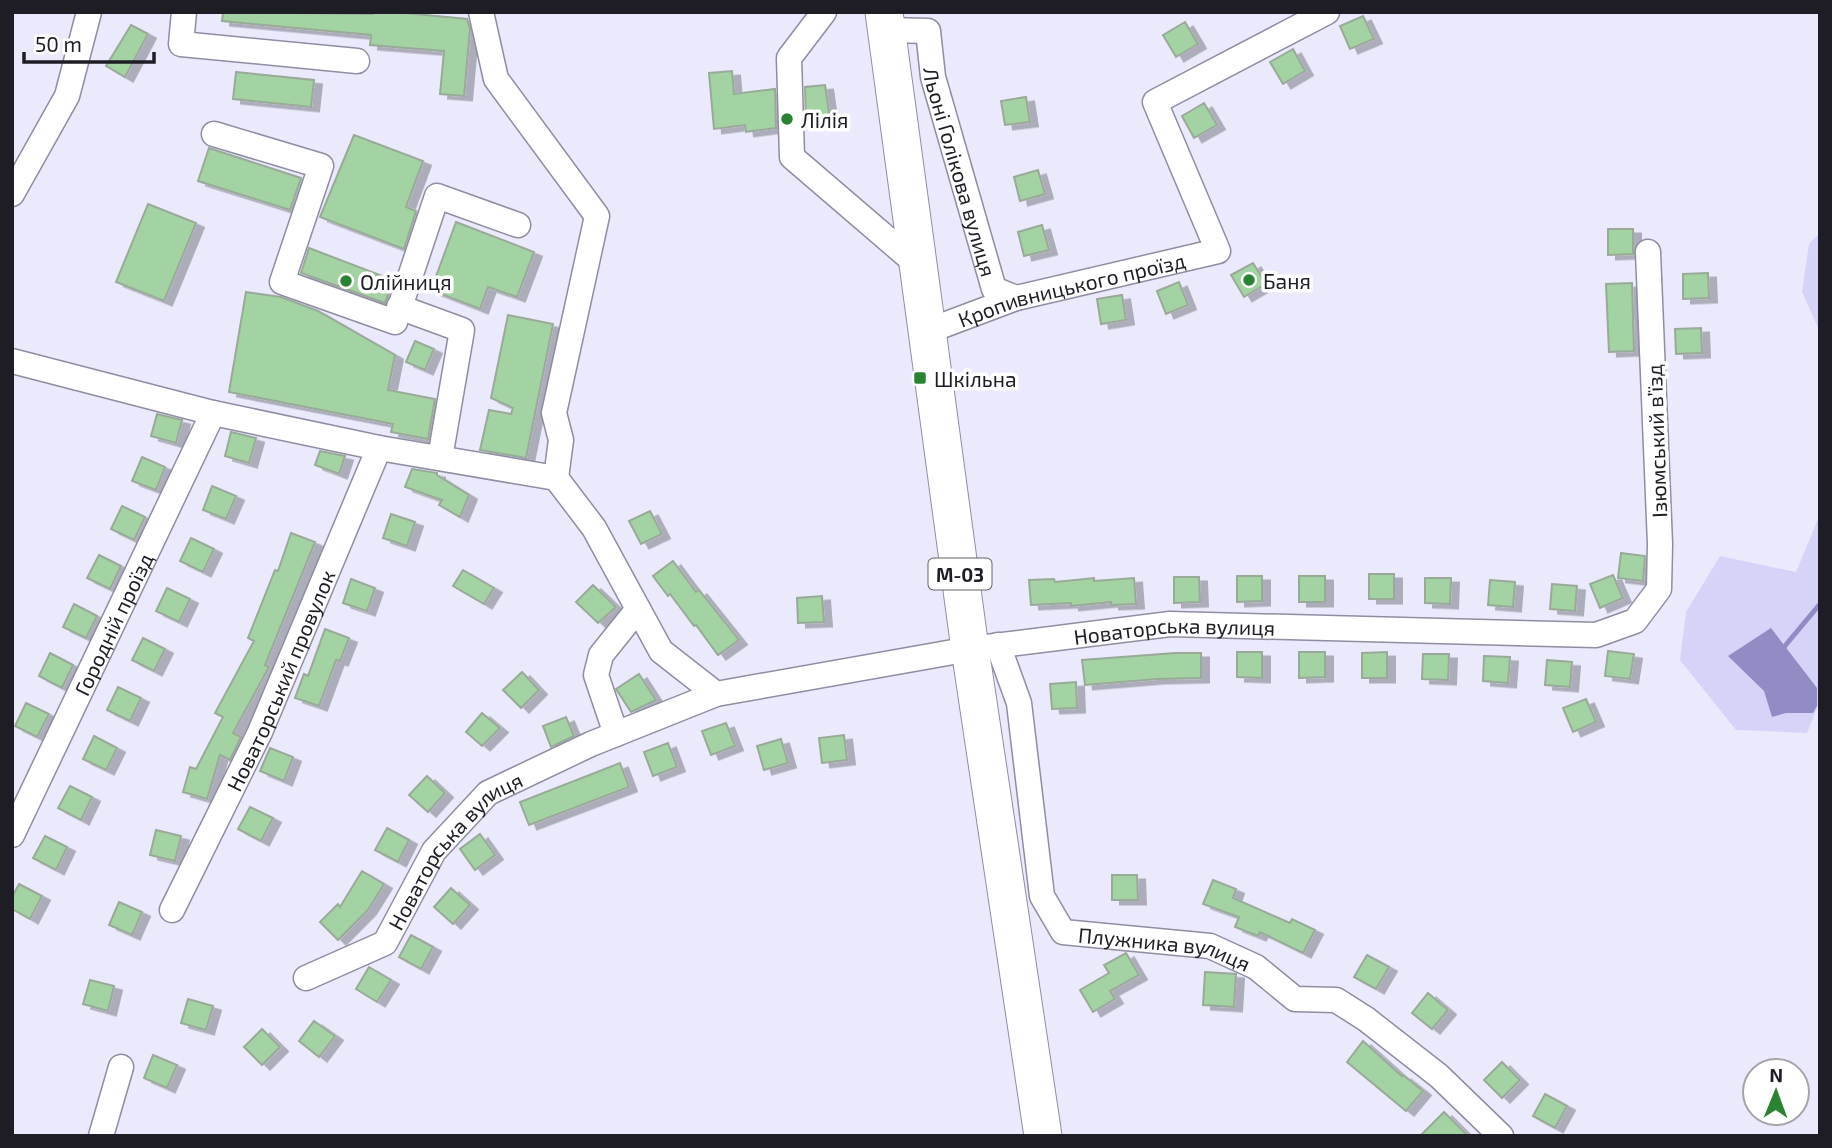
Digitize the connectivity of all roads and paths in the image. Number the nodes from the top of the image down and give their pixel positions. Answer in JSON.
{"nodes":[{"id":1,"x":89,"y":12,"type":"edge"},
{"id":2,"x":184,"y":12,"type":"edge"},
{"id":3,"x":481,"y":12,"type":"edge"},
{"id":4,"x":824,"y":12,"type":"edge"},
{"id":5,"x":1327,"y":12,"type":"edge"},
{"id":6,"x":886,"y":21,"type":"edge"},
{"id":7,"x":927,"y":22,"type":"edge"},
{"id":8,"x":357,"y":61,"type":"dead end"},
{"id":9,"x":214,"y":134,"type":"dead end"},
{"id":10,"x":12,"y":194,"type":"edge"},
{"id":11,"x":518,"y":225,"type":"dead end"},
{"id":12,"x":1648,"y":252,"type":"dead end"},
{"id":13,"x":919,"y":266,"type":"junction"},
{"id":14,"x":1016,"y":298,"type":"junction"},
{"id":15,"x":399,"y":307,"type":"junction"},
{"id":16,"x":928,"y":331,"type":"junction"},
{"id":17,"x":12,"y":361,"type":"edge"},
{"id":18,"x":213,"y":413,"type":"junction"},
{"id":19,"x":379,"y":447,"type":"junction"},
{"id":20,"x":440,"y":458,"type":"junction"},
{"id":21,"x":556,"y":478,"type":"junction"},
{"id":22,"x":638,"y":610,"type":"junction"},
{"id":23,"x":1635,"y":621,"type":"joint"},
{"id":24,"x":984,"y":647,"type":"junction"},
{"id":25,"x":716,"y":694,"type":"junction"},
{"id":26,"x":616,"y":734,"type":"junction"},
{"id":27,"x":12,"y":835,"type":"edge"},
{"id":28,"x":172,"y":910,"type":"dead end"},
{"id":29,"x":306,"y":978,"type":"dead end"},
{"id":30,"x":121,"y":1067,"type":"dead end"},
{"id":31,"x":101,"y":1136,"type":"edge"},
{"id":32,"x":1043,"y":1136,"type":"edge"},
{"id":33,"x":1501,"y":1136,"type":"edge"}],
"edges":[{"from":1,"to":10,"type":"street"},
{"from":2,"to":8,"type":"street"},
{"from":3,"to":21,"type":"street"},
{"from":4,"to":13,"type":"street"},
{"from":5,"to":14,"type":"street","name":"Кропивницького проїзд"},
{"from":6,"to":7,"type":"street","name":"Льоні Голікова вулиця"},
{"from":6,"to":13,"type":"highway","number":"М-03"},
{"from":7,"to":14,"type":"street","name":"Льоні Голікова вулиця"},
{"from":9,"to":15,"type":"street"},
{"from":11,"to":15,"type":"street"},
{"from":12,"to":23,"type":"street","name":"Ізюмський в’їзд"},
{"from":13,"to":16,"type":"highway","number":"М-03"},
{"from":14,"to":16,"type":"street","name":"Кропивницького проїзд"},
{"from":15,"to":20,"type":"street"},
{"from":16,"to":24,"type":"highway","number":"М-03"},
{"from":17,"to":18,"type":"street"},
{"from":18,"to":19,"type":"street"},
{"from":18,"to":27,"type":"street","name":"Городній проїзд"},
{"from":19,"to":20,"type":"street"},
{"from":19,"to":28,"type":"street","name":"Новаторський провулок"},
{"from":20,"to":21,"type":"street"},
{"from":21,"to":22,"type":"street"},
{"from":22,"to":25,"type":"street"},
{"from":22,"to":26,"type":"street"},
{"from":23,"to":24,"type":"street","name":"Новаторська вулиця"},
{"from":24,"to":25,"type":"street","name":"Новаторська вулиця"},
{"from":24,"to":32,"type":"highway","number":"М-03"},
{"from":24,"to":33,"type":"street","name":"Плужника вулиця"},
{"from":25,"to":26,"type":"street","name":"Новаторська вулиця"},
{"from":26,"to":29,"type":"street","name":"Новаторська вулиця"},
{"from":30,"to":31,"type":"street"}]}
